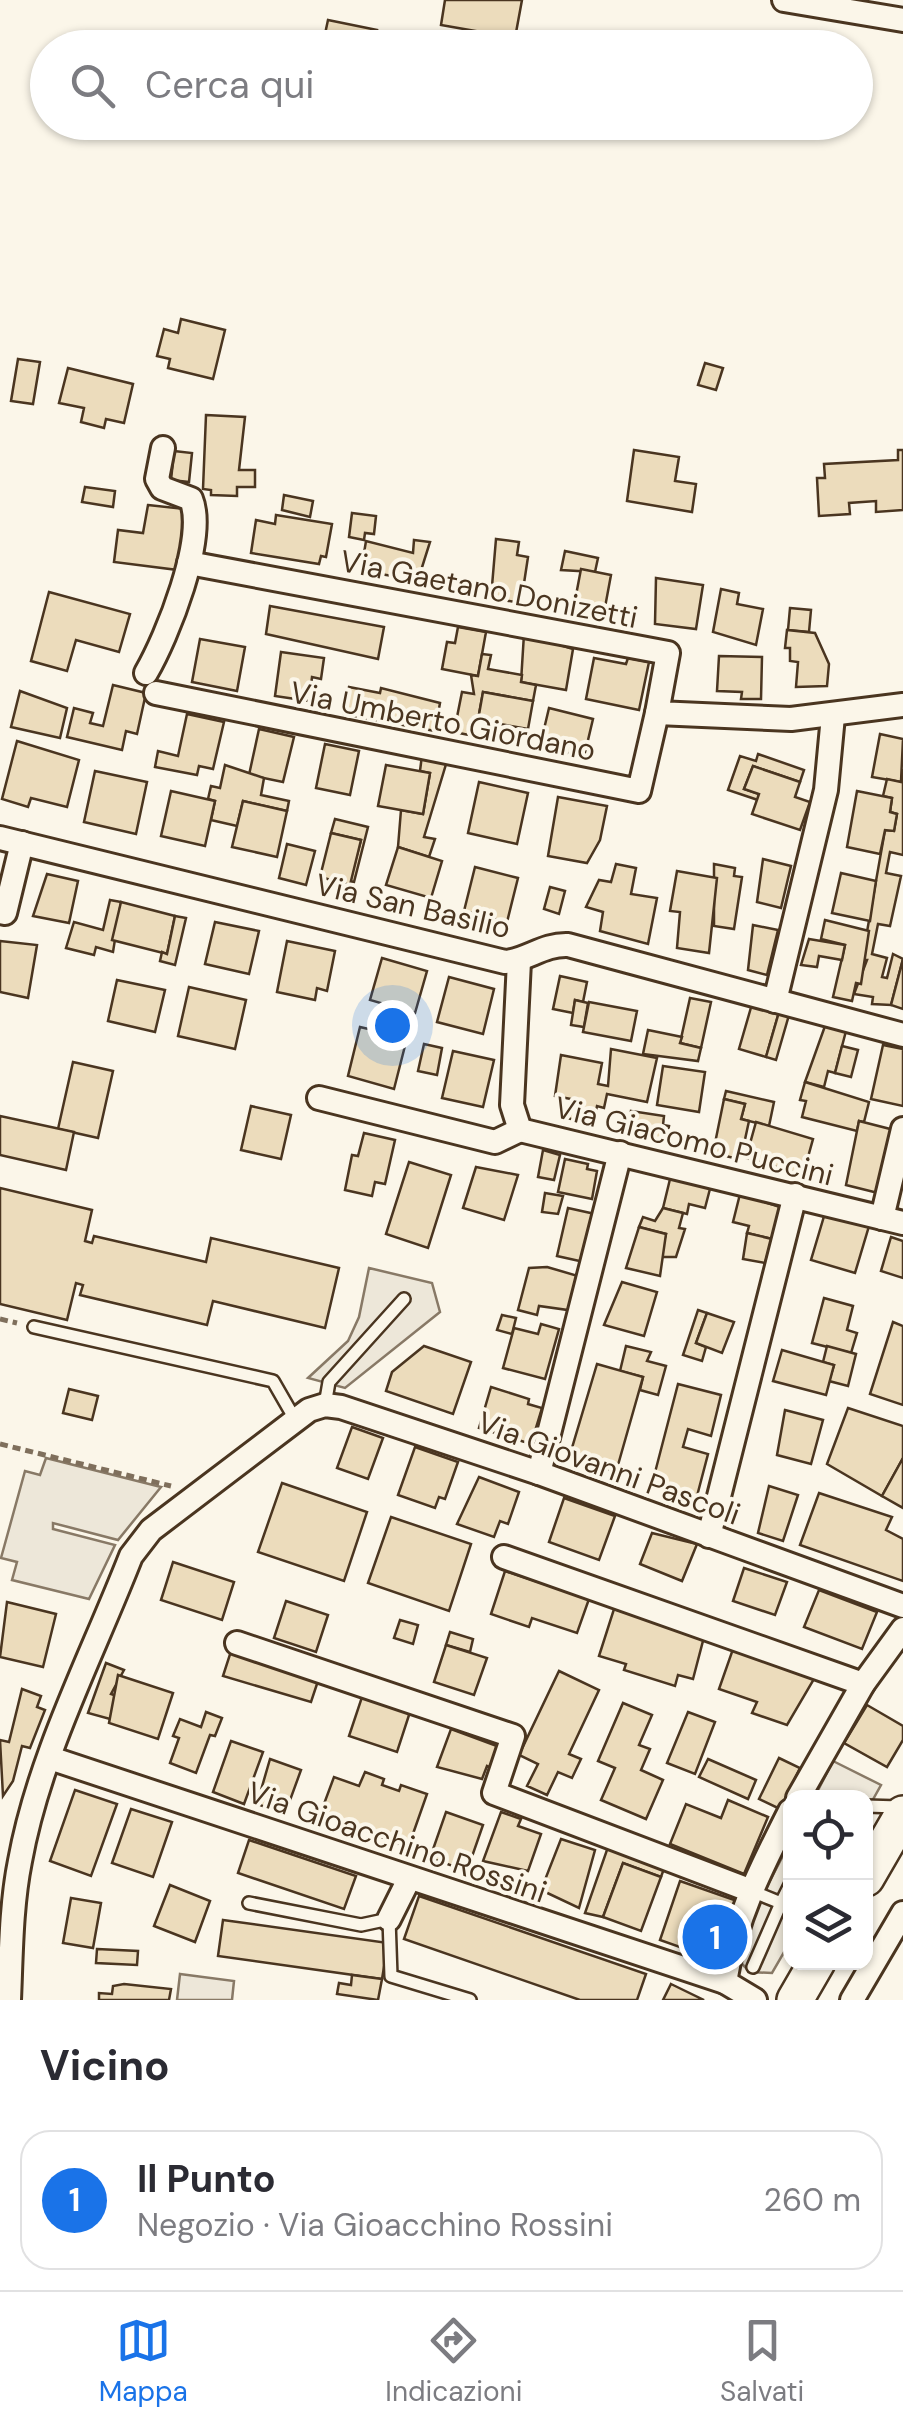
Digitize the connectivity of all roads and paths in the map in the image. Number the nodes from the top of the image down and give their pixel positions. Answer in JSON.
{"nodes":[{"id":1,"x":784,"y":0,"type":"edge"},
{"id":2,"x":903,"y":20,"type":"edge"},
{"id":3,"x":163,"y":448,"type":"dead end"},
{"id":4,"x":189,"y":563,"type":"junction"},
{"id":5,"x":903,"y":704,"type":"edge"},
{"id":6,"x":657,"y":713,"type":"junction"},
{"id":7,"x":833,"y":716,"type":"junction"},
{"id":8,"x":11,"y":840,"type":"edge"},
{"id":9,"x":0,"y":912,"type":"edge"},
{"id":10,"x":519,"y":960,"type":"junction"},
{"id":11,"x":775,"y":1001,"type":"junction"},
{"id":12,"x":903,"y":1035,"type":"edge"},
{"id":13,"x":319,"y":1098,"type":"dead end"},
{"id":14,"x":903,"y":1129,"type":"edge"},
{"id":15,"x":520,"y":1130,"type":"junction"},
{"id":16,"x":620,"y":1153,"type":"junction"},
{"id":17,"x":795,"y":1195,"type":"junction"},
{"id":18,"x":893,"y":1220,"type":"edge"},
{"id":19,"x":404,"y":1299,"type":"dead end"},
{"id":20,"x":34,"y":1327,"type":"dead end"},
{"id":21,"x":324,"y":1404,"type":"junction"},
{"id":22,"x":296,"y":1420,"type":"junction"},
{"id":23,"x":0,"y":1444,"type":"edge"},
{"id":24,"x":539,"y":1473,"type":"junction"},
{"id":25,"x":187,"y":1502,"type":"junction"},
{"id":26,"x":710,"y":1536,"type":"junction"},
{"id":27,"x":504,"y":1557,"type":"dead end"},
{"id":28,"x":903,"y":1606,"type":"edge"},
{"id":29,"x":903,"y":1629,"type":"edge"},
{"id":30,"x":237,"y":1643,"type":"dead end"},
{"id":31,"x":863,"y":1684,"type":"junction"},
{"id":32,"x":50,"y":1758,"type":"junction"},
{"id":33,"x":809,"y":1790,"type":"edge"},
{"id":34,"x":873,"y":1807,"type":"edge"},
{"id":35,"x":903,"y":1811,"type":"edge"},
{"id":36,"x":783,"y":1824,"type":"edge"},
{"id":37,"x":873,"y":1865,"type":"edge"},
{"id":38,"x":409,"y":1878,"type":"junction"},
{"id":39,"x":749,"y":1890,"type":"junction"},
{"id":40,"x":783,"y":1899,"type":"edge"},
{"id":41,"x":249,"y":1903,"type":"dead end"},
{"id":42,"x":781,"y":1903,"type":"junction"},
{"id":43,"x":903,"y":1913,"type":"edge"},
{"id":44,"x":389,"y":1919,"type":"junction"},
{"id":45,"x":754,"y":1967,"type":"dead end"},
{"id":46,"x":812,"y":1970,"type":"edge"},
{"id":47,"x":725,"y":1982,"type":"junction"},
{"id":48,"x":8,"y":2000,"type":"edge"},
{"id":49,"x":470,"y":2000,"type":"edge"},
{"id":50,"x":754,"y":2000,"type":"edge"},
{"id":51,"x":795,"y":2000,"type":"edge"},
{"id":52,"x":852,"y":2000,"type":"edge"}],
"edges":[{"from":1,"to":2,"type":"street"},
{"from":3,"to":4,"type":"street"},
{"from":4,"to":6,"type":"street","name":"Via Gaetano Donizetti"},
{"from":4,"to":6,"type":"street","name":"Via Umberto Giordano"},
{"from":5,"to":7,"type":"street"},
{"from":6,"to":7,"type":"street"},
{"from":7,"to":11,"type":"street"},
{"from":8,"to":9,"type":"street","name":"Via San Basilio"},
{"from":8,"to":10,"type":"street","name":"Via San Basilio"},
{"from":10,"to":11,"type":"street","name":"Via San Basilio"},
{"from":10,"to":15,"type":"street","name":"Via Giacomo Puccini"},
{"from":11,"to":12,"type":"street","name":"Via San Basilio"},
{"from":13,"to":15,"type":"street"},
{"from":14,"to":18,"type":"street"},
{"from":15,"to":16,"type":"street","name":"Via Giacomo Puccini"},
{"from":16,"to":17,"type":"street","name":"Via Giacomo Puccini"},
{"from":16,"to":24,"type":"street"},
{"from":17,"to":18,"type":"street","name":"Via Giacomo Puccini"},
{"from":17,"to":26,"type":"street"},
{"from":19,"to":21,"type":"lane"},
{"from":20,"to":22,"type":"lane"},
{"from":21,"to":22,"type":"street"},
{"from":21,"to":24,"type":"street","name":"Via Giovanni Pascoli"},
{"from":22,"to":25,"type":"street"},
{"from":23,"to":25,"type":"path"},
{"from":24,"to":26,"type":"street","name":"Via Giovanni Pascoli"},
{"from":25,"to":32,"type":"street"},
{"from":26,"to":28,"type":"street","name":"Via Giovanni Pascoli"},
{"from":27,"to":31,"type":"street"},
{"from":29,"to":31,"type":"street"},
{"from":30,"to":39,"type":"street"},
{"from":31,"to":33,"type":"street"},
{"from":32,"to":38,"type":"street","name":"Via Gioacchino Rossini"},
{"from":32,"to":48,"type":"street"},
{"from":34,"to":35,"type":"lane"},
{"from":35,"to":37,"type":"main road"},
{"from":36,"to":39,"type":"street"},
{"from":38,"to":44,"type":"street"},
{"from":38,"to":47,"type":"street","name":"Via Gioacchino Rossini"},
{"from":39,"to":42,"type":"lane"},
{"from":39,"to":47,"type":"street"},
{"from":40,"to":42,"type":"lane"},
{"from":41,"to":44,"type":"lane"},
{"from":42,"to":45,"type":"lane"},
{"from":43,"to":52,"type":"street"},
{"from":44,"to":49,"type":"lane"},
{"from":46,"to":51,"type":"main road"},
{"from":47,"to":50,"type":"street","name":"Via Gioacchino Rossini"}]}
